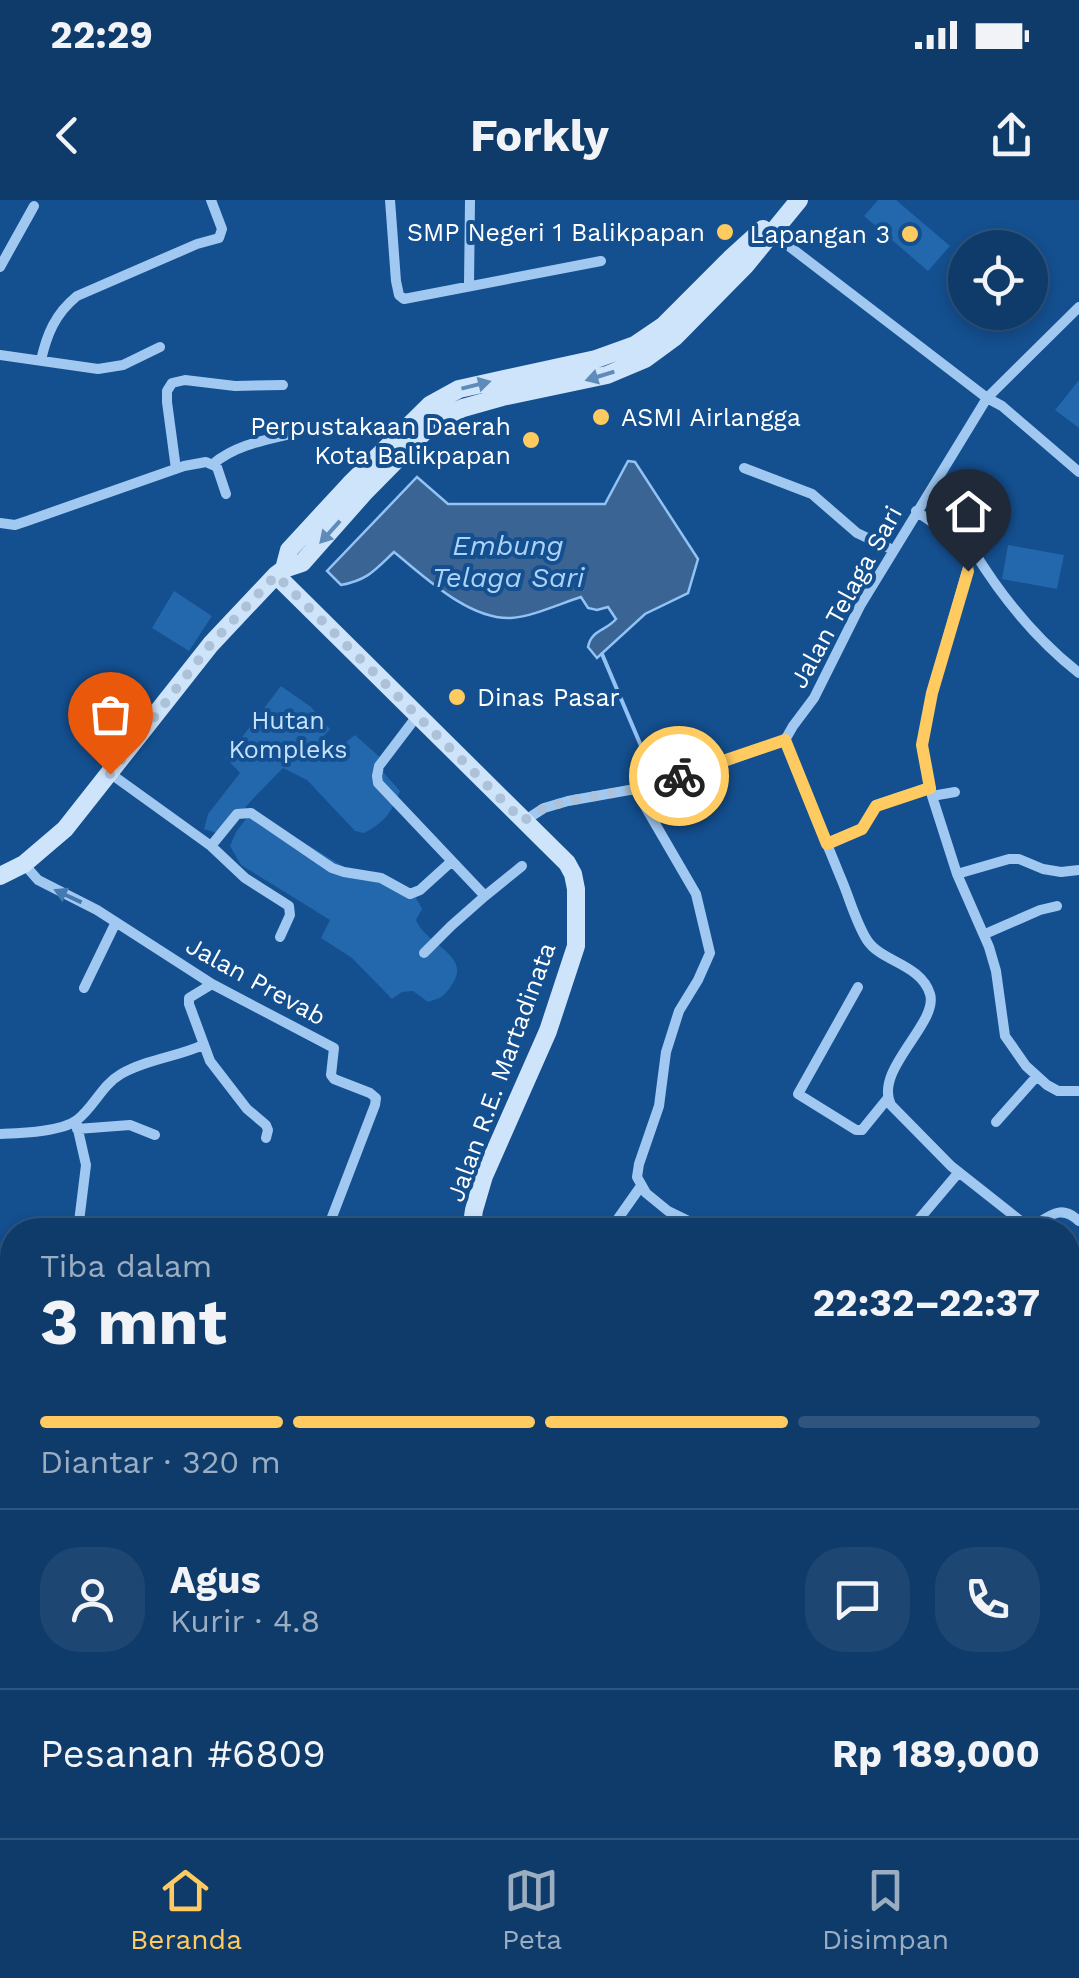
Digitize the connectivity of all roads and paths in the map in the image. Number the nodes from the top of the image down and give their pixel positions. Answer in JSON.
{"nodes":[{"id":1,"x":211,"y":200,"type":"edge"},
{"id":2,"x":390,"y":200,"type":"edge"},
{"id":3,"x":470,"y":200,"type":"edge"},
{"id":4,"x":788,"y":200,"type":"edge"},
{"id":5,"x":799,"y":200,"type":"edge"},
{"id":6,"x":34,"y":206,"type":"dead end"},
{"id":7,"x":777,"y":226,"type":"junction"},
{"id":8,"x":765,"y":242,"type":"junction"},
{"id":9,"x":790,"y":247,"type":"junction"},
{"id":10,"x":600,"y":261,"type":"dead end"},
{"id":11,"x":0,"y":268,"type":"edge"},
{"id":12,"x":469,"y":286,"type":"junction"},
{"id":13,"x":1079,"y":308,"type":"edge"},
{"id":14,"x":160,"y":347,"type":"dead end"},
{"id":15,"x":0,"y":356,"type":"edge"},
{"id":16,"x":41,"y":360,"type":"junction"},
{"id":17,"x":283,"y":386,"type":"dead end"},
{"id":18,"x":987,"y":398,"type":"junction"},
{"id":19,"x":306,"y":430,"type":"dead end"},
{"id":20,"x":213,"y":464,"type":"junction"},
{"id":21,"x":744,"y":468,"type":"dead end"},
{"id":22,"x":176,"y":469,"type":"junction"},
{"id":23,"x":1079,"y":472,"type":"edge"},
{"id":24,"x":226,"y":494,"type":"dead end"},
{"id":25,"x":916,"y":511,"type":"junction"},
{"id":26,"x":0,"y":522,"type":"edge"},
{"id":27,"x":893,"y":550,"type":"junction"},
{"id":28,"x":973,"y":550,"type":"junction"},
{"id":29,"x":280,"y":572,"type":"junction"},
{"id":30,"x":1079,"y":673,"type":"edge"},
{"id":31,"x":417,"y":716,"type":"junction"},
{"id":32,"x":785,"y":740,"type":"junction"},
{"id":33,"x":110,"y":774,"type":"junction"},
{"id":34,"x":635,"y":789,"type":"junction"},
{"id":35,"x":931,"y":792,"type":"junction"},
{"id":36,"x":955,"y":792,"type":"dead end"},
{"id":37,"x":523,"y":821,"type":"junction"},
{"id":38,"x":827,"y":844,"type":"junction"},
{"id":39,"x":211,"y":846,"type":"junction"},
{"id":40,"x":452,"y":861,"type":"junction"},
{"id":41,"x":24,"y":864,"type":"junction"},
{"id":42,"x":522,"y":866,"type":"dead end"},
{"id":43,"x":1079,"y":870,"type":"edge"},
{"id":44,"x":957,"y":874,"type":"junction"},
{"id":45,"x":1,"y":885,"type":"edge"},
{"id":46,"x":486,"y":896,"type":"junction"},
{"id":47,"x":1057,"y":906,"type":"dead end"},
{"id":48,"x":116,"y":922,"type":"junction"},
{"id":49,"x":984,"y":934,"type":"junction"},
{"id":50,"x":280,"y":937,"type":"dead end"},
{"id":51,"x":424,"y":953,"type":"dead end"},
{"id":52,"x":212,"y":984,"type":"junction"},
{"id":53,"x":858,"y":987,"type":"dead end"},
{"id":54,"x":84,"y":988,"type":"dead end"},
{"id":55,"x":203,"y":1045,"type":"junction"},
{"id":56,"x":1037,"y":1076,"type":"junction"},
{"id":57,"x":1079,"y":1091,"type":"edge"},
{"id":58,"x":888,"y":1098,"type":"junction"},
{"id":59,"x":996,"y":1122,"type":"dead end"},
{"id":60,"x":76,"y":1125,"type":"junction"},
{"id":61,"x":0,"y":1134,"type":"edge"},
{"id":62,"x":154,"y":1135,"type":"dead end"},
{"id":63,"x":266,"y":1138,"type":"dead end"},
{"id":64,"x":959,"y":1172,"type":"junction"},
{"id":65,"x":641,"y":1186,"type":"junction"},
{"id":66,"x":79,"y":1218,"type":"edge"},
{"id":67,"x":332,"y":1218,"type":"edge"},
{"id":68,"x":473,"y":1218,"type":"edge"},
{"id":69,"x":618,"y":1218,"type":"edge"},
{"id":70,"x":682,"y":1218,"type":"edge"},
{"id":71,"x":920,"y":1218,"type":"edge"},
{"id":72,"x":1017,"y":1218,"type":"edge"},
{"id":73,"x":1049,"y":1218,"type":"edge"},
{"id":74,"x":1076,"y":1218,"type":"edge"}],
"edges":[{"from":1,"to":16,"type":"street"},
{"from":2,"to":12,"type":"street"},
{"from":3,"to":12,"type":"street"},
{"from":29,"to":4,"type":"street","one_way":true},
{"from":5,"to":7,"type":"street"},
{"from":6,"to":11,"type":"street"},
{"from":7,"to":8,"type":"street"},
{"from":7,"to":9,"type":"street"},
{"from":8,"to":9,"type":"street"},
{"from":8,"to":29,"type":"street","one_way":true},
{"from":9,"to":18,"type":"street"},
{"from":10,"to":12,"type":"street"},
{"from":13,"to":18,"type":"street","name":"Jalan Telaga Sari"},
{"from":14,"to":16,"type":"street"},
{"from":15,"to":16,"type":"street"},
{"from":17,"to":22,"type":"street"},
{"from":18,"to":23,"type":"street"},
{"from":18,"to":25,"type":"street","name":"Jalan Telaga Sari"},
{"from":19,"to":20,"type":"street"},
{"from":20,"to":22,"type":"street"},
{"from":20,"to":24,"type":"street"},
{"from":21,"to":27,"type":"street"},
{"from":22,"to":26,"type":"street"},
{"from":25,"to":27,"type":"street","name":"Jalan Telaga Sari"},
{"from":25,"to":28,"type":"street"},
{"from":27,"to":32,"type":"street","name":"Jalan Telaga Sari"},
{"from":28,"to":30,"type":"street"},
{"from":28,"to":35,"type":"street"},
{"from":29,"to":31,"type":"street","name":"Jalan R.E. Martadinata"},
{"from":29,"to":33,"type":"street"},
{"from":31,"to":37,"type":"street","name":"Jalan R.E. Martadinata"},
{"from":31,"to":40,"type":"street"},
{"from":32,"to":34,"type":"street"},
{"from":32,"to":38,"type":"street"},
{"from":33,"to":39,"type":"street"},
{"from":33,"to":41,"type":"street"},
{"from":34,"to":37,"type":"street"},
{"from":34,"to":65,"type":"street"},
{"from":35,"to":36,"type":"street"},
{"from":35,"to":38,"type":"street"},
{"from":35,"to":44,"type":"street"},
{"from":37,"to":68,"type":"street","name":"Jalan R.E. Martadinata"},
{"from":38,"to":58,"type":"street"},
{"from":39,"to":40,"type":"street"},
{"from":39,"to":50,"type":"street"},
{"from":40,"to":46,"type":"street"},
{"from":41,"to":45,"type":"street"},
{"from":48,"to":41,"type":"street","name":"Jalan Prevab","one_way":true},
{"from":42,"to":46,"type":"street"},
{"from":43,"to":44,"type":"street"},
{"from":44,"to":49,"type":"street"},
{"from":46,"to":51,"type":"street"},
{"from":47,"to":49,"type":"street"},
{"from":48,"to":52,"type":"street","name":"Jalan Prevab"},
{"from":48,"to":54,"type":"street"},
{"from":49,"to":56,"type":"street"},
{"from":52,"to":55,"type":"street"},
{"from":52,"to":67,"type":"street","name":"Jalan Prevab"},
{"from":53,"to":58,"type":"street"},
{"from":55,"to":60,"type":"street"},
{"from":55,"to":63,"type":"street"},
{"from":56,"to":57,"type":"street"},
{"from":56,"to":59,"type":"street"},
{"from":58,"to":64,"type":"street"},
{"from":60,"to":61,"type":"street"},
{"from":60,"to":62,"type":"street"},
{"from":60,"to":66,"type":"street"},
{"from":64,"to":71,"type":"street"},
{"from":64,"to":72,"type":"street"},
{"from":65,"to":69,"type":"street"},
{"from":65,"to":70,"type":"street"},
{"from":73,"to":74,"type":"street"}]}
